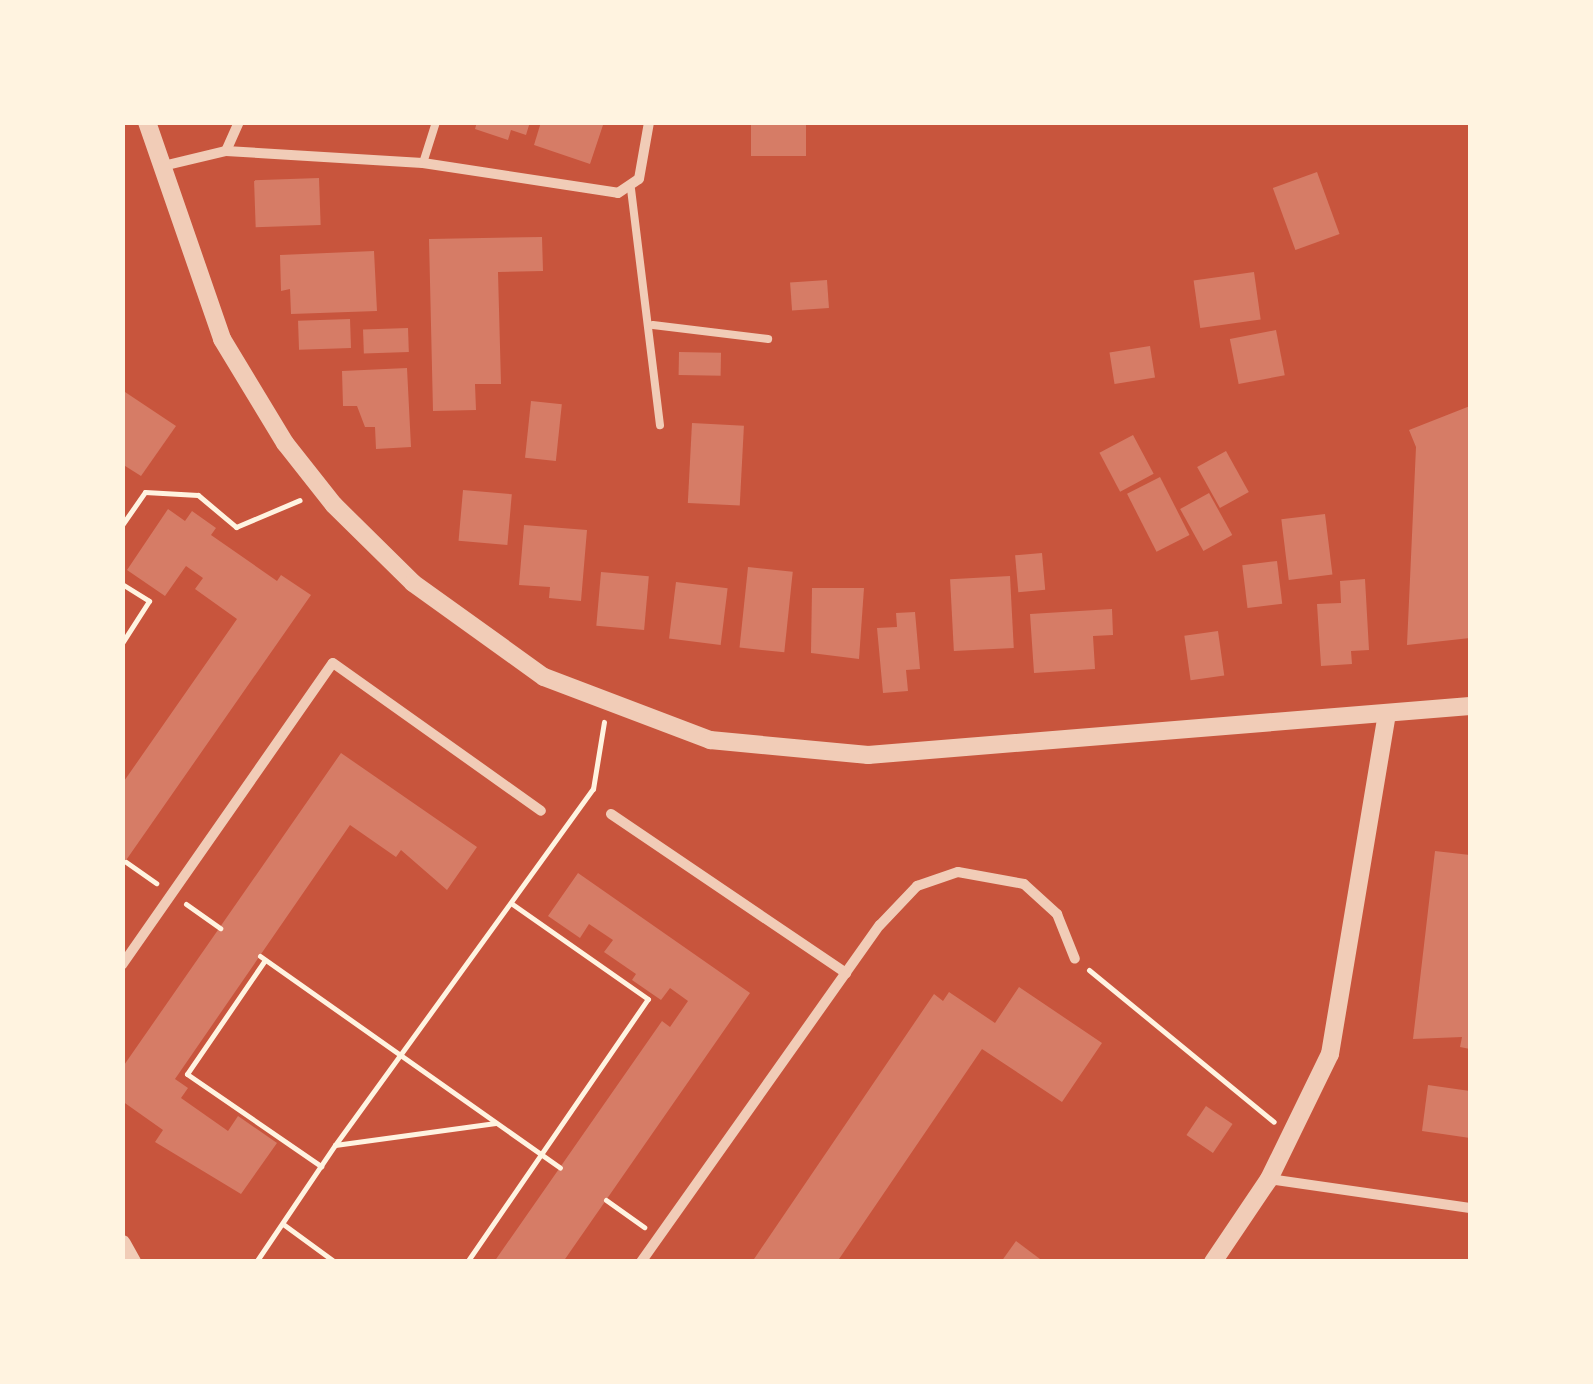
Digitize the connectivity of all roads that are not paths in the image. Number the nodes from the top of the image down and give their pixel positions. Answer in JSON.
{"nodes":[{"id":1,"x":147,"y":122,"type":"edge"},
{"id":2,"x":239,"y":122,"type":"edge"},
{"id":3,"x":436,"y":122,"type":"edge"},
{"id":4,"x":649,"y":122,"type":"edge"},
{"id":5,"x":226,"y":150,"type":"junction"},
{"id":6,"x":424,"y":163,"type":"junction"},
{"id":7,"x":163,"y":166,"type":"junction"},
{"id":8,"x":631,"y":189,"type":"junction"},
{"id":9,"x":652,"y":326,"type":"junction"},
{"id":10,"x":768,"y":339,"type":"dead end"},
{"id":11,"x":660,"y":425,"type":"dead end"},
{"id":12,"x":1470,"y":706,"type":"edge"},
{"id":13,"x":1387,"y":714,"type":"junction"},
{"id":14,"x":541,"y":811,"type":"dead end"},
{"id":15,"x":612,"y":814,"type":"dead end"},
{"id":16,"x":1075,"y":959,"type":"road end"},
{"id":17,"x":122,"y":965,"type":"edge"},
{"id":18,"x":846,"y":974,"type":"junction"},
{"id":19,"x":1269,"y":1178,"type":"junction"},
{"id":20,"x":1470,"y":1208,"type":"edge"},
{"id":21,"x":122,"y":1244,"type":"edge"},
{"id":22,"x":132,"y":1262,"type":"edge"},
{"id":23,"x":641,"y":1262,"type":"edge"},
{"id":24,"x":1213,"y":1262,"type":"edge"}],
"edges":[{"from":1,"to":7,"type":"street"},
{"from":2,"to":5,"type":"street"},
{"from":3,"to":6,"type":"lane"},
{"from":4,"to":8,"type":"street"},
{"from":5,"to":6,"type":"street"},
{"from":5,"to":7,"type":"street"},
{"from":6,"to":8,"type":"street"},
{"from":7,"to":13,"type":"street"},
{"from":8,"to":9,"type":"lane"},
{"from":9,"to":10,"type":"lane"},
{"from":9,"to":11,"type":"lane"},
{"from":12,"to":13,"type":"street"},
{"from":13,"to":19,"type":"street"},
{"from":14,"to":17,"type":"street"},
{"from":15,"to":18,"type":"street"},
{"from":16,"to":18,"type":"street"},
{"from":18,"to":23,"type":"street"},
{"from":19,"to":20,"type":"street"},
{"from":19,"to":24,"type":"street"},
{"from":21,"to":22,"type":"street"}]}
